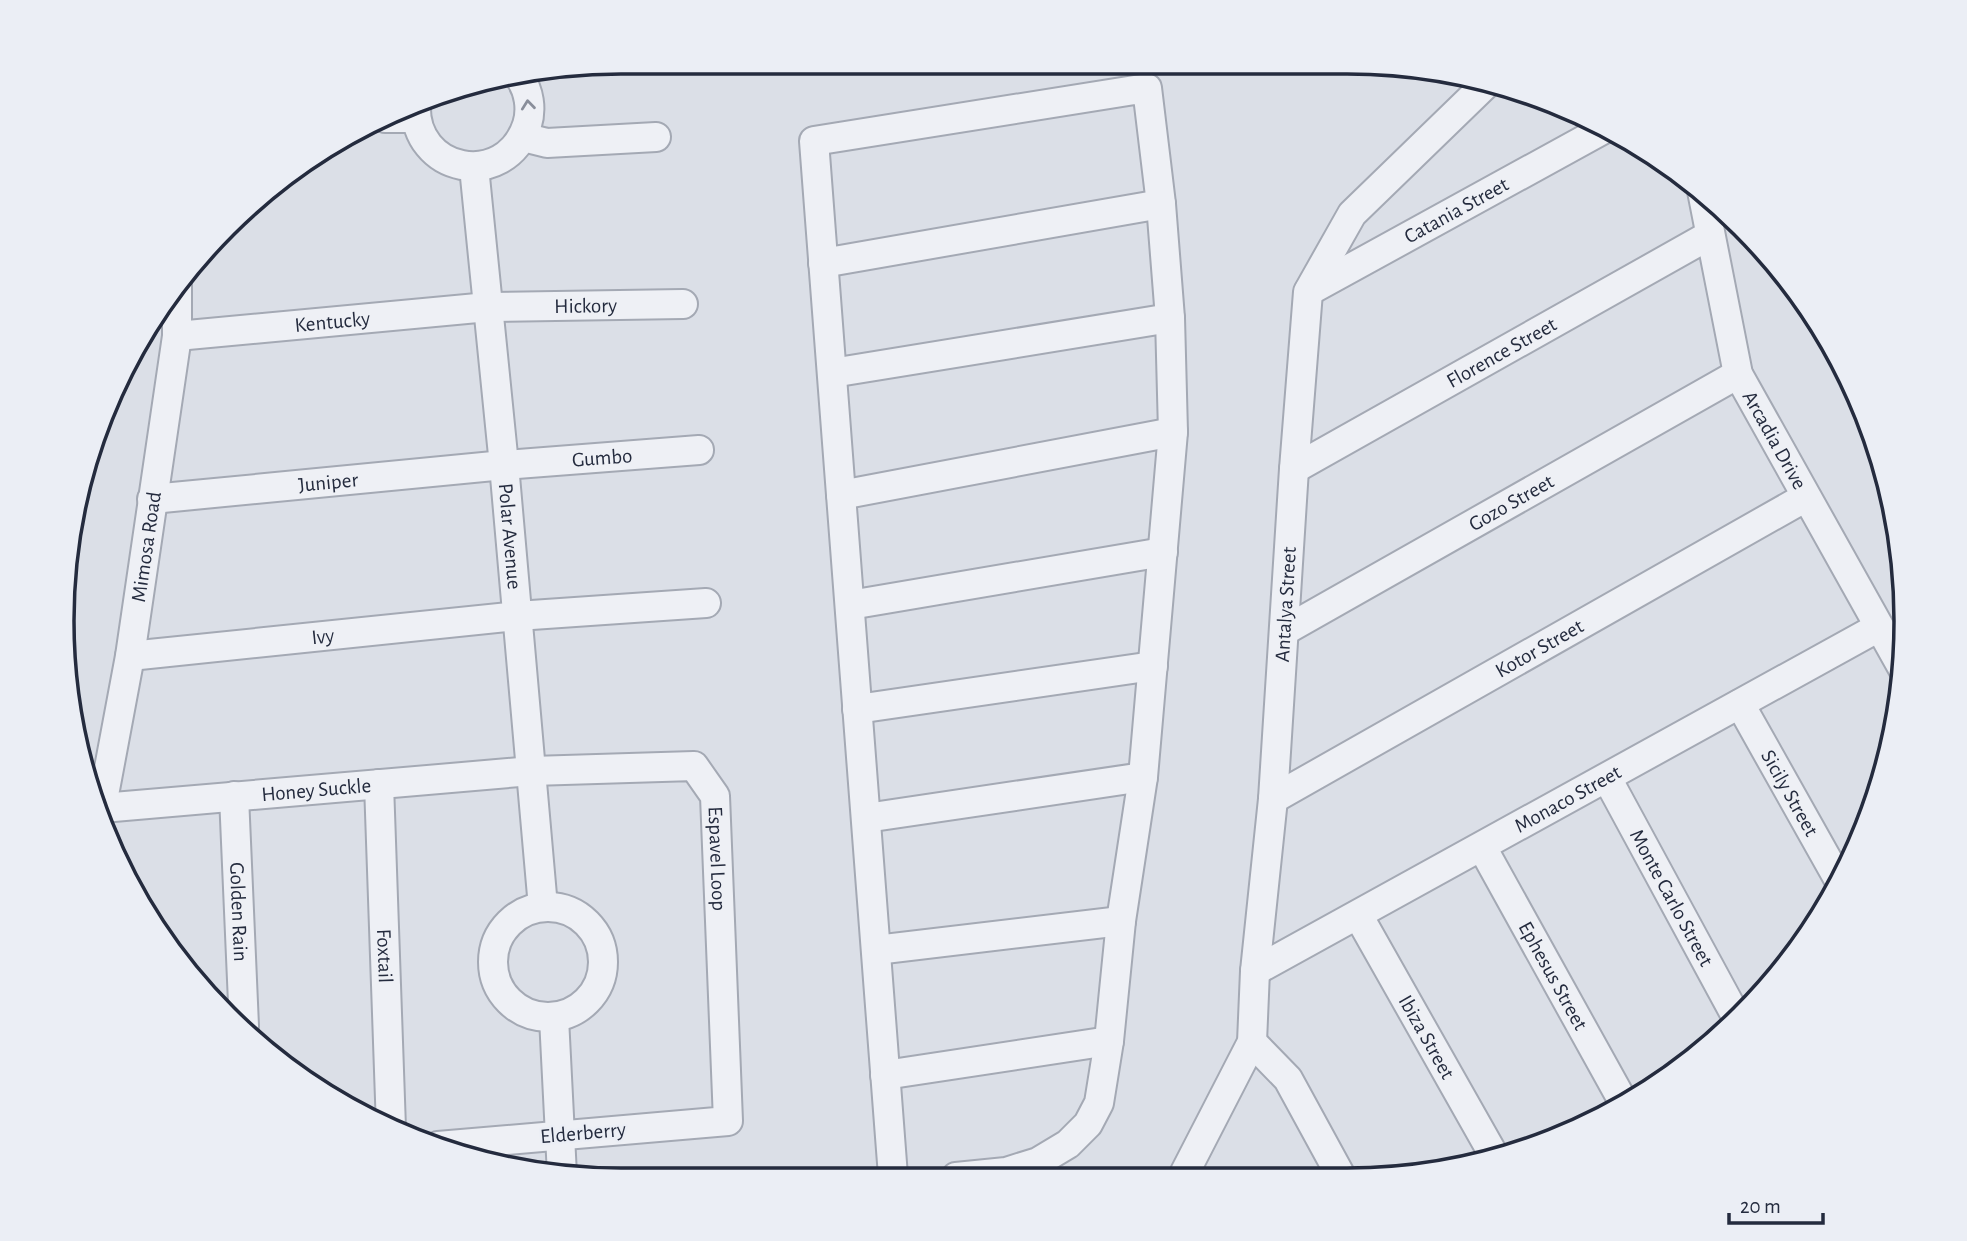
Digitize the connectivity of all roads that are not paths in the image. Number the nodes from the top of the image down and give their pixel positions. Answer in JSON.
{"nodes":[{"id":1,"x":522,"y":83,"type":"edge"},
{"id":2,"x":1480,"y":90,"type":"edge"},
{"id":3,"x":417,"y":113,"type":"edge"},
{"id":4,"x":1595,"y":134,"type":"edge"},
{"id":5,"x":523,"y":137,"type":"junction"},
{"id":6,"x":656,"y":137,"type":"dead end"},
{"id":7,"x":474,"y":167,"type":"junction"},
{"id":8,"x":1161,"y":204,"type":"junction"},
{"id":9,"x":1705,"y":207,"type":"edge"},
{"id":10,"x":1710,"y":235,"type":"junction"},
{"id":11,"x":823,"y":263,"type":"junction"},
{"id":12,"x":1308,"y":292,"type":"junction"},
{"id":13,"x":177,"y":302,"type":"edge"},
{"id":14,"x":683,"y":304,"type":"dead end"},
{"id":15,"x":488,"y":307,"type":"junction"},
{"id":16,"x":1170,"y":318,"type":"junction"},
{"id":17,"x":177,"y":335,"type":"junction"},
{"id":18,"x":832,"y":373,"type":"junction"},
{"id":19,"x":1738,"y":374,"type":"junction"},
{"id":20,"x":1173,"y":432,"type":"junction"},
{"id":21,"x":699,"y":450,"type":"dead end"},
{"id":22,"x":504,"y":465,"type":"junction"},
{"id":23,"x":1294,"y":469,"type":"junction"},
{"id":24,"x":841,"y":495,"type":"junction"},
{"id":25,"x":1806,"y":497,"type":"junction"},
{"id":26,"x":152,"y":499,"type":"junction"},
{"id":27,"x":1163,"y":552,"type":"junction"},
{"id":28,"x":706,"y":603,"type":"dead end"},
{"id":29,"x":850,"y":606,"type":"junction"},
{"id":30,"x":517,"y":616,"type":"junction"},
{"id":31,"x":1879,"y":627,"type":"junction"},
{"id":32,"x":1284,"y":631,"type":"junction"},
{"id":33,"x":1892,"y":650,"type":"edge"},
{"id":34,"x":130,"y":656,"type":"junction"},
{"id":35,"x":1153,"y":666,"type":"junction"},
{"id":36,"x":1740,"y":704,"type":"junction"},
{"id":37,"x":857,"y":709,"type":"junction"},
{"id":38,"x":532,"y":771,"type":"junction"},
{"id":39,"x":1143,"y":777,"type":"junction"},
{"id":40,"x":1607,"y":778,"type":"junction"},
{"id":41,"x":379,"y":784,"type":"junction"},
{"id":42,"x":234,"y":796,"type":"junction"},
{"id":43,"x":103,"y":797,"type":"edge"},
{"id":44,"x":1273,"y":799,"type":"junction"},
{"id":45,"x":108,"y":809,"type":"edge"},
{"id":46,"x":866,"y":818,"type":"junction"},
{"id":47,"x":1482,"y":847,"type":"junction"},
{"id":48,"x":1833,"y":869,"type":"edge"},
{"id":49,"x":543,"y":907,"type":"junction"},
{"id":50,"x":1358,"y":915,"type":"junction"},
{"id":51,"x":1121,"y":921,"type":"junction"},
{"id":52,"x":876,"y":950,"type":"junction"},
{"id":53,"x":1255,"y":971,"type":"junction"},
{"id":54,"x":1732,"y":1008,"type":"edge"},
{"id":55,"x":244,"y":1016,"type":"edge"},
{"id":56,"x":554,"y":1018,"type":"junction"},
{"id":57,"x":1109,"y":1041,"type":"junction"},
{"id":58,"x":1251,"y":1042,"type":"junction"},
{"id":59,"x":886,"y":1076,"type":"junction"},
{"id":60,"x":1619,"y":1094,"type":"edge"},
{"id":61,"x":391,"y":1116,"type":"edge"},
{"id":62,"x":727,"y":1121,"type":"joint"},
{"id":63,"x":561,"y":1135,"type":"junction"},
{"id":64,"x":463,"y":1144,"type":"edge"},
{"id":65,"x":1490,"y":1148,"type":"edge"},
{"id":66,"x":562,"y":1164,"type":"edge"},
{"id":67,"x":892,"y":1168,"type":"edge"},
{"id":68,"x":1019,"y":1168,"type":"edge"},
{"id":69,"x":1187,"y":1168,"type":"edge"},
{"id":70,"x":1337,"y":1168,"type":"edge"}],
"edges":[{"from":5,"to":1,"type":"street","one_way":true},
{"from":2,"to":12,"type":"street","name":"Antalya Street"},
{"from":3,"to":7,"type":"street"},
{"from":4,"to":12,"type":"street","name":"Catania Street"},
{"from":5,"to":6,"type":"street"},
{"from":5,"to":7,"type":"street"},
{"from":7,"to":15,"type":"street","name":"Polar Avenue"},
{"from":8,"to":11,"type":"street"},
{"from":8,"to":11,"type":"street"},
{"from":8,"to":16,"type":"street"},
{"from":9,"to":10,"type":"street","name":"Arcadia Drive"},
{"from":10,"to":19,"type":"street","name":"Arcadia Drive"},
{"from":10,"to":23,"type":"street","name":"Florence Street"},
{"from":11,"to":18,"type":"street"},
{"from":12,"to":23,"type":"street","name":"Antalya Street"},
{"from":13,"to":17,"type":"street","name":"Mimosa Road"},
{"from":14,"to":15,"type":"street","name":"Hickory"},
{"from":15,"to":17,"type":"street","name":"Kentucky"},
{"from":15,"to":22,"type":"street","name":"Polar Avenue"},
{"from":16,"to":18,"type":"street"},
{"from":16,"to":20,"type":"street"},
{"from":17,"to":26,"type":"street","name":"Mimosa Road"},
{"from":18,"to":24,"type":"street"},
{"from":19,"to":25,"type":"street","name":"Arcadia Drive"},
{"from":19,"to":32,"type":"street","name":"Gozo Street"},
{"from":20,"to":24,"type":"street"},
{"from":20,"to":27,"type":"street"},
{"from":21,"to":22,"type":"street","name":"Gumbo"},
{"from":22,"to":26,"type":"street","name":"Juniper"},
{"from":22,"to":30,"type":"street","name":"Polar Avenue"},
{"from":23,"to":32,"type":"street","name":"Antalya Street"},
{"from":24,"to":29,"type":"street"},
{"from":25,"to":31,"type":"street","name":"Arcadia Drive"},
{"from":25,"to":44,"type":"street","name":"Kotor Street"},
{"from":26,"to":34,"type":"street","name":"Mimosa Road"},
{"from":27,"to":29,"type":"street"},
{"from":27,"to":35,"type":"street"},
{"from":28,"to":30,"type":"street","name":"Ivy"},
{"from":29,"to":37,"type":"street"},
{"from":30,"to":34,"type":"street","name":"Ivy"},
{"from":30,"to":38,"type":"street","name":"Polar Avenue"},
{"from":31,"to":33,"type":"street","name":"Arcadia Drive"},
{"from":31,"to":36,"type":"street","name":"Monaco Street"},
{"from":32,"to":44,"type":"street","name":"Antalya Street"},
{"from":34,"to":43,"type":"street","name":"Mimosa Road"},
{"from":35,"to":37,"type":"street"},
{"from":35,"to":39,"type":"street"},
{"from":36,"to":40,"type":"street","name":"Monaco Street"},
{"from":36,"to":48,"type":"street","name":"Sicily Street"},
{"from":37,"to":46,"type":"street"},
{"from":38,"to":41,"type":"street","name":"Honey Suckle"},
{"from":38,"to":49,"type":"street","name":"Polar Avenue"},
{"from":38,"to":62,"type":"street","name":"Espavel Loop"},
{"from":39,"to":46,"type":"street"},
{"from":39,"to":51,"type":"street"},
{"from":40,"to":47,"type":"street","name":"Monaco Street"},
{"from":40,"to":54,"type":"street","name":"Monte Carlo Street"},
{"from":41,"to":42,"type":"street","name":"Honey Suckle"},
{"from":41,"to":61,"type":"street","name":"Foxtail"},
{"from":42,"to":45,"type":"street","name":"Honey Suckle"},
{"from":42,"to":55,"type":"street","name":"Golden Rain"},
{"from":44,"to":53,"type":"street","name":"Antalya Street"},
{"from":46,"to":52,"type":"street"},
{"from":47,"to":50,"type":"street","name":"Monaco Street"},
{"from":47,"to":60,"type":"street","name":"Ephesus Street"},
{"from":49,"to":56,"type":"street"},
{"from":49,"to":56,"type":"street"},
{"from":50,"to":53,"type":"street","name":"Monaco Street"},
{"from":50,"to":65,"type":"street","name":"Ibiza Street"},
{"from":51,"to":52,"type":"street"},
{"from":51,"to":57,"type":"street"},
{"from":52,"to":59,"type":"street"},
{"from":53,"to":58,"type":"street","name":"Antalya Street"},
{"from":56,"to":63,"type":"street"},
{"from":57,"to":59,"type":"street"},
{"from":57,"to":68,"type":"street"},
{"from":58,"to":69,"type":"street","name":"Antalya Street"},
{"from":58,"to":70,"type":"street"},
{"from":59,"to":67,"type":"street"},
{"from":62,"to":63,"type":"street","name":"Elderberry"},
{"from":63,"to":64,"type":"street","name":"Elderberry"},
{"from":63,"to":66,"type":"street"}]}
